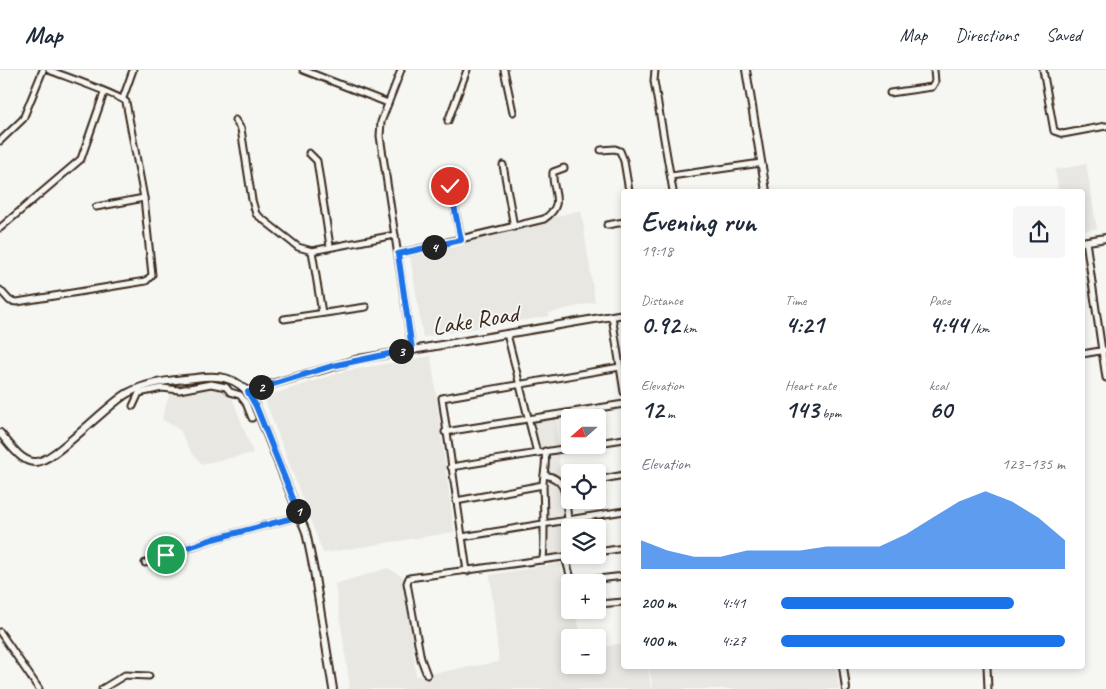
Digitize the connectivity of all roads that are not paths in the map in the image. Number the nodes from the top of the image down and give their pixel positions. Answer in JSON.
{"nodes":[{"id":1,"x":43,"y":70,"type":"edge"},
{"id":2,"x":49,"y":70,"type":"edge"},
{"id":3,"x":133,"y":70,"type":"edge"},
{"id":4,"x":303,"y":70,"type":"edge"},
{"id":5,"x":401,"y":70,"type":"edge"},
{"id":6,"x":467,"y":70,"type":"edge"},
{"id":7,"x":504,"y":70,"type":"edge"},
{"id":8,"x":655,"y":70,"type":"edge"},
{"id":9,"x":746,"y":70,"type":"edge"},
{"id":10,"x":934,"y":70,"type":"edge"},
{"id":11,"x":1043,"y":70,"type":"edge"},
{"id":12,"x":104,"y":93,"type":"junction"},
{"id":13,"x":890,"y":94,"type":"dead end"},
{"id":14,"x":123,"y":98,"type":"junction"},
{"id":15,"x":388,"y":104,"type":"junction"},
{"id":16,"x":513,"y":112,"type":"dead end"},
{"id":17,"x":235,"y":120,"type":"dead end"},
{"id":18,"x":448,"y":121,"type":"dead end"},
{"id":19,"x":1106,"y":126,"type":"edge"},
{"id":20,"x":0,"y":141,"type":"edge"},
{"id":21,"x":601,"y":150,"type":"dead end"},
{"id":22,"x":309,"y":153,"type":"dead end"},
{"id":23,"x":761,"y":163,"type":"junction"},
{"id":24,"x":503,"y":165,"type":"dead end"},
{"id":25,"x":564,"y":168,"type":"dead end"},
{"id":26,"x":671,"y":176,"type":"junction"},
{"id":27,"x":450,"y":186,"type":"dead end"},
{"id":28,"x":629,"y":189,"type":"edge"},
{"id":29,"x":673,"y":189,"type":"edge"},
{"id":30,"x":766,"y":189,"type":"edge"},
{"id":31,"x":144,"y":198,"type":"junction"},
{"id":32,"x":96,"y":207,"type":"dead end"},
{"id":33,"x":621,"y":223,"type":"edge"},
{"id":34,"x":607,"y":225,"type":"dead end"},
{"id":35,"x":514,"y":227,"type":"junction"},
{"id":36,"x":0,"y":228,"type":"edge"},
{"id":37,"x":395,"y":235,"type":"junction"},
{"id":38,"x":1106,"y":238,"type":"edge"},
{"id":39,"x":461,"y":240,"type":"junction"},
{"id":40,"x":1085,"y":242,"type":"edge"},
{"id":41,"x":330,"y":246,"type":"junction"},
{"id":42,"x":1085,"y":247,"type":"edge"},
{"id":43,"x":312,"y":251,"type":"junction"},
{"id":44,"x":398,"y":254,"type":"junction"},
{"id":45,"x":0,"y":290,"type":"edge"},
{"id":46,"x":366,"y":307,"type":"dead end"},
{"id":47,"x":322,"y":313,"type":"junction"},
{"id":48,"x":621,"y":314,"type":"edge"},
{"id":49,"x":612,"y":316,"type":"junction"},
{"id":50,"x":284,"y":320,"type":"dead end"},
{"id":51,"x":507,"y":334,"type":"junction"},
{"id":52,"x":412,"y":349,"type":"junction"},
{"id":53,"x":1104,"y":351,"type":"edge"},
{"id":54,"x":1085,"y":354,"type":"edge"},
{"id":55,"x":620,"y":367,"type":"junction"},
{"id":56,"x":621,"y":373,"type":"edge"},
{"id":57,"x":1106,"y":378,"type":"edge"},
{"id":58,"x":518,"y":386,"type":"junction"},
{"id":59,"x":248,"y":392,"type":"junction"},
{"id":60,"x":621,"y":404,"type":"edge"},
{"id":61,"x":133,"y":406,"type":"dead end"},
{"id":62,"x":252,"y":418,"type":"dead end"},
{"id":63,"x":529,"y":418,"type":"junction"},
{"id":64,"x":445,"y":432,"type":"junction"},
{"id":65,"x":0,"y":433,"type":"edge"},
{"id":66,"x":621,"y":439,"type":"edge"},
{"id":67,"x":606,"y":442,"type":"edge"},
{"id":68,"x":561,"y":449,"type":"edge"},
{"id":69,"x":545,"y":451,"type":"junction"},
{"id":70,"x":537,"y":453,"type":"junction"},
{"id":71,"x":451,"y":467,"type":"junction"},
{"id":72,"x":545,"y":475,"type":"junction"},
{"id":73,"x":621,"y":476,"type":"edge"},
{"id":74,"x":606,"y":478,"type":"edge"},
{"id":75,"x":561,"y":482,"type":"edge"},
{"id":76,"x":543,"y":485,"type":"junction"},
{"id":77,"x":456,"y":501,"type":"junction"},
{"id":78,"x":621,"y":511,"type":"edge"},
{"id":79,"x":300,"y":516,"type":"junction"},
{"id":80,"x":574,"y":519,"type":"edge"},
{"id":81,"x":561,"y":521,"type":"edge"},
{"id":82,"x":546,"y":523,"type":"junction"},
{"id":83,"x":462,"y":537,"type":"junction"},
{"id":84,"x":621,"y":548,"type":"edge"},
{"id":85,"x":606,"y":551,"type":"edge"},
{"id":86,"x":561,"y":558,"type":"edge"},
{"id":87,"x":543,"y":560,"type":"junction"},
{"id":88,"x":145,"y":563,"type":"dead end"},
{"id":89,"x":467,"y":571,"type":"junction"},
{"id":90,"x":621,"y":576,"type":"edge"},
{"id":91,"x":606,"y":579,"type":"edge"},
{"id":92,"x":621,"y":602,"type":"edge"},
{"id":93,"x":606,"y":603,"type":"edge"},
{"id":94,"x":0,"y":632,"type":"edge"},
{"id":95,"x":843,"y":669,"type":"edge"},
{"id":96,"x":987,"y":669,"type":"edge"},
{"id":97,"x":427,"y":675,"type":"dead end"},
{"id":98,"x":149,"y":676,"type":"dead end"},
{"id":99,"x":39,"y":689,"type":"edge"},
{"id":100,"x":102,"y":689,"type":"edge"},
{"id":101,"x":333,"y":689,"type":"edge"},
{"id":102,"x":846,"y":689,"type":"edge"},
{"id":103,"x":988,"y":689,"type":"edge"}],
"edges":[{"from":1,"to":20,"type":"street"},
{"from":2,"to":12,"type":"street"},
{"from":3,"to":14,"type":"street"},
{"from":4,"to":15,"type":"street"},
{"from":5,"to":15,"type":"street"},
{"from":6,"to":18,"type":"street"},
{"from":7,"to":16,"type":"street"},
{"from":8,"to":26,"type":"street"},
{"from":9,"to":23,"type":"main road"},
{"from":10,"to":13,"type":"street"},
{"from":11,"to":19,"type":"street"},
{"from":12,"to":14,"type":"street"},
{"from":12,"to":36,"type":"street"},
{"from":14,"to":31,"type":"street"},
{"from":15,"to":37,"type":"street"},
{"from":17,"to":43,"type":"street"},
{"from":21,"to":28,"type":"street"},
{"from":22,"to":41,"type":"street"},
{"from":23,"to":26,"type":"street"},
{"from":23,"to":30,"type":"main road"},
{"from":24,"to":35,"type":"street"},
{"from":25,"to":35,"type":"street"},
{"from":26,"to":29,"type":"street"},
{"from":27,"to":39,"type":"street"},
{"from":31,"to":32,"type":"street"},
{"from":31,"to":45,"type":"street"},
{"from":33,"to":34,"type":"street"},
{"from":35,"to":39,"type":"street"},
{"from":37,"to":41,"type":"street"},
{"from":37,"to":44,"type":"street"},
{"from":38,"to":40,"type":"main road"},
{"from":39,"to":44,"type":"street"},
{"from":41,"to":43,"type":"street"},
{"from":42,"to":53,"type":"street"},
{"from":43,"to":47,"type":"street"},
{"from":44,"to":52,"type":"street"},
{"from":46,"to":47,"type":"street"},
{"from":47,"to":50,"type":"street"},
{"from":48,"to":49,"type":"main road","name":"Lake Road"},
{"from":49,"to":51,"type":"main road","name":"Lake Road"},
{"from":49,"to":55,"type":"street"},
{"from":51,"to":52,"type":"main road","name":"Lake Road"},
{"from":51,"to":58,"type":"street"},
{"from":52,"to":59,"type":"main road","name":"Lake Road"},
{"from":53,"to":54,"type":"street"},
{"from":53,"to":57,"type":"street"},
{"from":55,"to":56,"type":"street"},
{"from":55,"to":58,"type":"street"},
{"from":58,"to":63,"type":"street"},
{"from":58,"to":64,"type":"street"},
{"from":59,"to":65,"type":"main road"},
{"from":59,"to":79,"type":"main road"},
{"from":60,"to":63,"type":"street"},
{"from":61,"to":62,"type":"street"},
{"from":63,"to":64,"type":"street"},
{"from":63,"to":70,"type":"street"},
{"from":64,"to":71,"type":"street"},
{"from":66,"to":67,"type":"street"},
{"from":68,"to":69,"type":"street"},
{"from":69,"to":70,"type":"street"},
{"from":69,"to":72,"type":"street"},
{"from":70,"to":71,"type":"street"},
{"from":71,"to":77,"type":"street"},
{"from":72,"to":75,"type":"street"},
{"from":72,"to":76,"type":"street"},
{"from":73,"to":74,"type":"street"},
{"from":76,"to":77,"type":"street"},
{"from":76,"to":82,"type":"street"},
{"from":77,"to":83,"type":"street"},
{"from":78,"to":80,"type":"street"},
{"from":79,"to":88,"type":"street"},
{"from":79,"to":101,"type":"main road"},
{"from":81,"to":82,"type":"street"},
{"from":82,"to":83,"type":"street"},
{"from":82,"to":87,"type":"street"},
{"from":83,"to":89,"type":"street"},
{"from":84,"to":85,"type":"street"},
{"from":86,"to":87,"type":"street"},
{"from":87,"to":89,"type":"street"},
{"from":89,"to":97,"type":"street"},
{"from":90,"to":91,"type":"street"},
{"from":92,"to":93,"type":"street"},
{"from":94,"to":99,"type":"street"},
{"from":95,"to":102,"type":"main road"},
{"from":96,"to":103,"type":"street"},
{"from":98,"to":100,"type":"street"}]}
